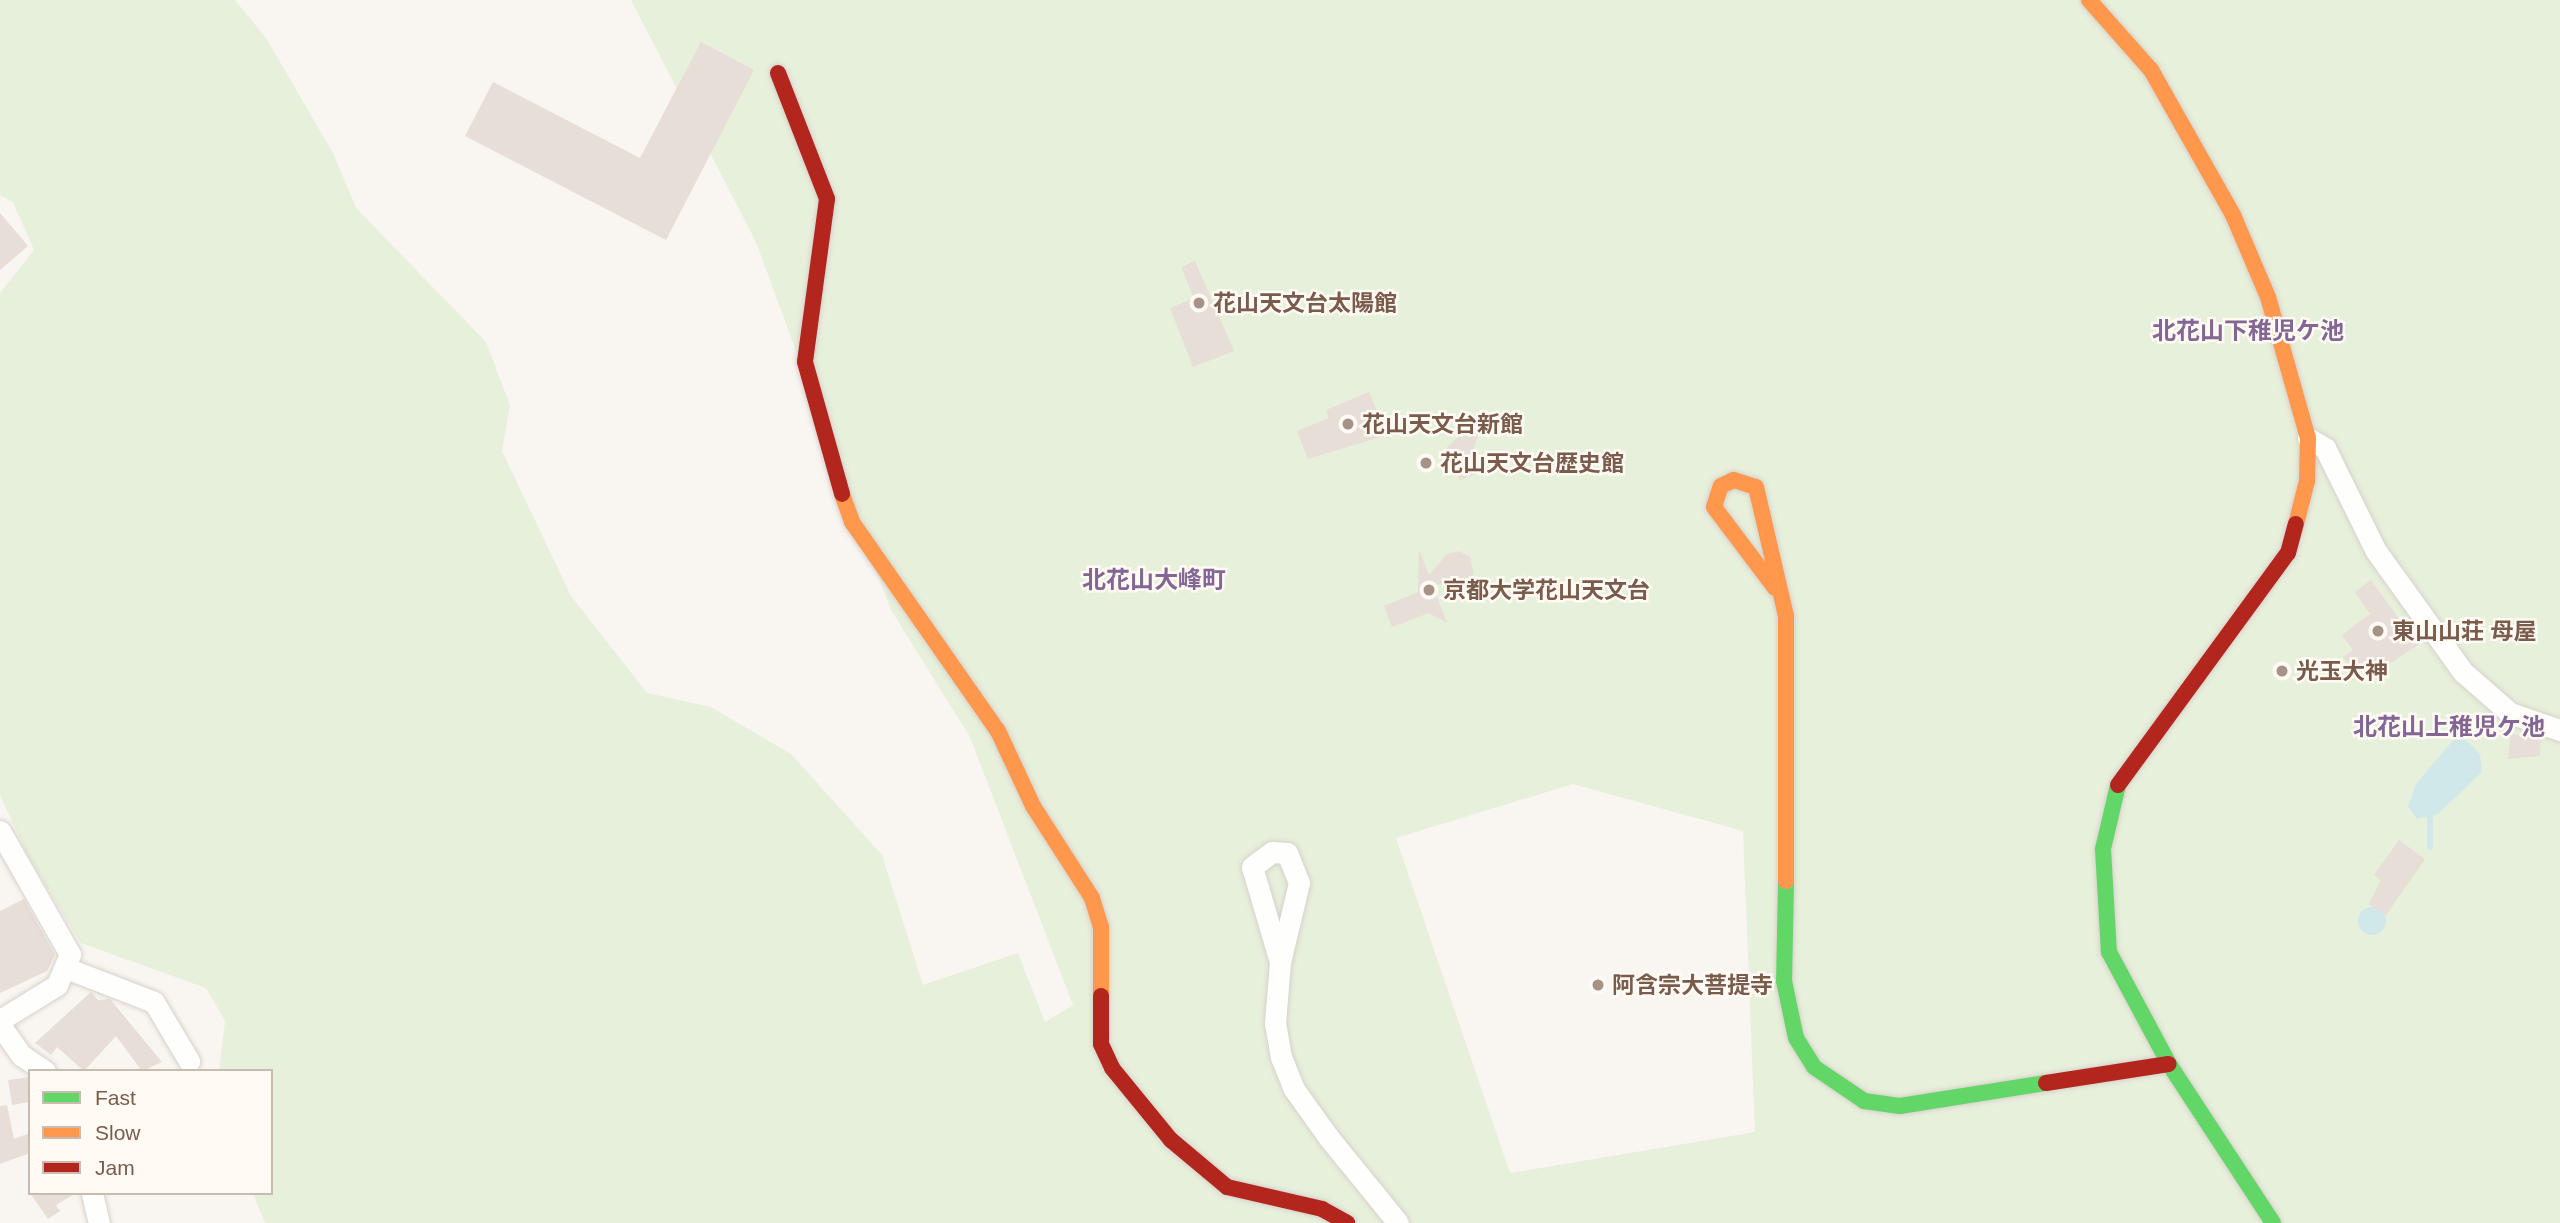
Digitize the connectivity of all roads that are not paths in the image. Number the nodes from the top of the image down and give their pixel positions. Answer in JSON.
{"nodes":[{"id":1,"x":2089,"y":0,"type":"edge"},
{"id":2,"x":778,"y":72,"type":"dead end"},
{"id":3,"x":2308,"y":438,"type":"junction"},
{"id":4,"x":1775,"y":589,"type":"junction"},
{"id":5,"x":2560,"y":730,"type":"edge"},
{"id":6,"x":0,"y":831,"type":"edge"},
{"id":7,"x":1299,"y":883,"type":"junction"},
{"id":8,"x":1257,"y":891,"type":"junction"},
{"id":9,"x":1280,"y":962,"type":"junction"},
{"id":10,"x":66,"y":968,"type":"junction"},
{"id":11,"x":0,"y":1020,"type":"edge"},
{"id":12,"x":0,"y":1025,"type":"edge"},
{"id":13,"x":189,"y":1061,"type":"dead end"},
{"id":14,"x":2169,"y":1063,"type":"junction"},
{"id":15,"x":42,"y":1069,"type":"edge"},
{"id":16,"x":92,"y":1195,"type":"edge"},
{"id":17,"x":99,"y":1223,"type":"edge"},
{"id":18,"x":1347,"y":1223,"type":"edge"},
{"id":19,"x":1398,"y":1223,"type":"edge"},
{"id":20,"x":2273,"y":1223,"type":"edge"}],
"edges":[{"from":1,"to":3,"type":"street"},
{"from":2,"to":18,"type":"street"},
{"from":3,"to":5,"type":"street"},
{"from":3,"to":14,"type":"street"},
{"from":4,"to":4,"type":"street"},
{"from":4,"to":14,"type":"street"},
{"from":6,"to":10,"type":"street"},
{"from":7,"to":8,"type":"street"},
{"from":7,"to":8,"type":"street"},
{"from":7,"to":9,"type":"street"},
{"from":8,"to":9,"type":"street"},
{"from":9,"to":19,"type":"street"},
{"from":10,"to":11,"type":"street"},
{"from":10,"to":13,"type":"street"},
{"from":12,"to":15,"type":"street"},
{"from":14,"to":20,"type":"street"},
{"from":16,"to":17,"type":"street"}]}
